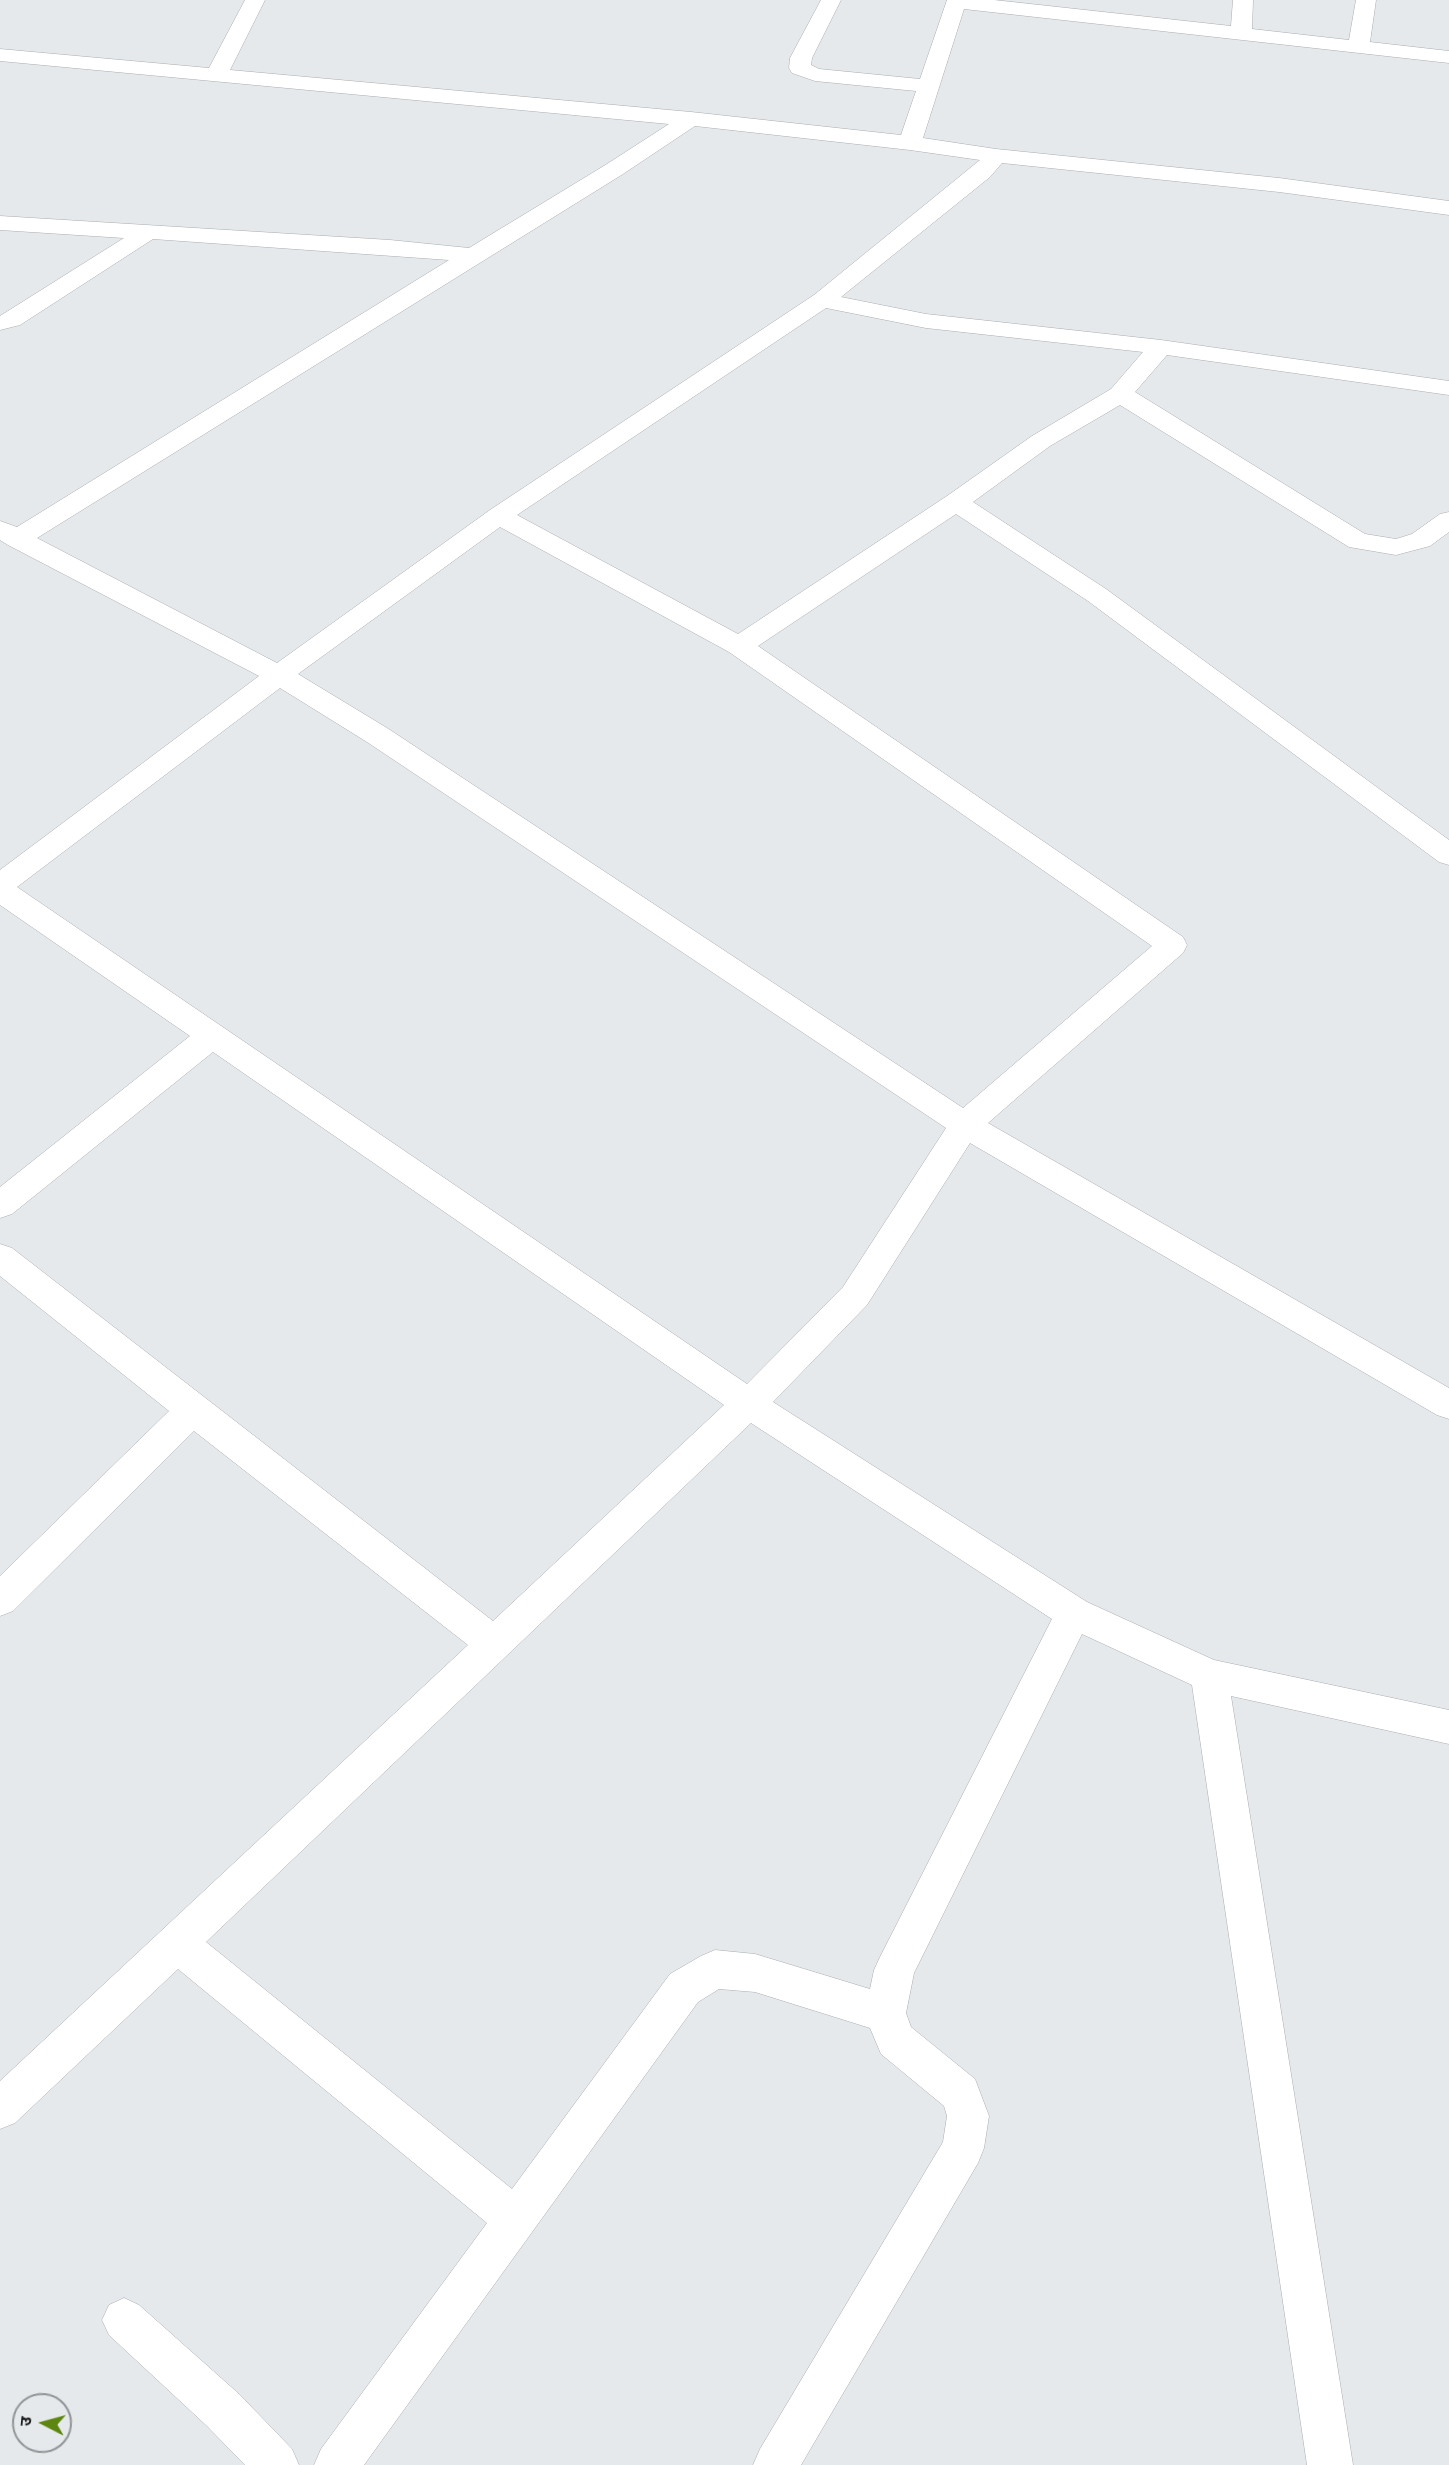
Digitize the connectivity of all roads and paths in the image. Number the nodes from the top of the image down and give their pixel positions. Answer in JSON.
{"nodes":[{"id":1,"x":255,"y":0,"type":"edge"},
{"id":2,"x":831,"y":0,"type":"edge"},
{"id":3,"x":1243,"y":0,"type":"edge"},
{"id":4,"x":1366,"y":0,"type":"edge"},
{"id":5,"x":957,"y":1,"type":"edge"},
{"id":6,"x":1111,"y":9,"type":"edge"},
{"id":7,"x":1241,"y":34,"type":"junction"},
{"id":8,"x":1359,"y":47,"type":"junction"},
{"id":9,"x":0,"y":55,"type":"edge"},
{"id":10,"x":1449,"y":57,"type":"edge"},
{"id":11,"x":217,"y":74,"type":"junction"},
{"id":12,"x":927,"y":86,"type":"junction"},
{"id":13,"x":691,"y":119,"type":"junction"},
{"id":14,"x":910,"y":143,"type":"junction"},
{"id":15,"x":996,"y":156,"type":"junction"},
{"id":16,"x":1449,"y":208,"type":"edge"},
{"id":17,"x":0,"y":223,"type":"edge"},
{"id":18,"x":147,"y":233,"type":"junction"},
{"id":19,"x":472,"y":255,"type":"junction"},
{"id":20,"x":822,"y":300,"type":"junction"},
{"id":21,"x":0,"y":323,"type":"edge"},
{"id":22,"x":1161,"y":347,"type":"junction"},
{"id":23,"x":1449,"y":388,"type":"edge"},
{"id":24,"x":1120,"y":394,"type":"junction"},
{"id":25,"x":956,"y":502,"type":"junction"},
{"id":26,"x":499,"y":516,"type":"junction"},
{"id":27,"x":1449,"y":520,"type":"edge"},
{"id":28,"x":9,"y":534,"type":"edge"},
{"id":29,"x":739,"y":646,"type":"junction"},
{"id":30,"x":279,"y":675,"type":"junction"},
{"id":31,"x":1449,"y":855,"type":"edge"},
{"id":32,"x":0,"y":885,"type":"edge"},
{"id":33,"x":0,"y":890,"type":"edge"},
{"id":34,"x":213,"y":1035,"type":"junction"},
{"id":35,"x":965,"y":1125,"type":"junction"},
{"id":36,"x":0,"y":1205,"type":"edge"},
{"id":37,"x":0,"y":1257,"type":"edge"},
{"id":38,"x":749,"y":1404,"type":"junction"},
{"id":39,"x":1449,"y":1405,"type":"edge"},
{"id":40,"x":193,"y":1410,"type":"junction"},
{"id":41,"x":0,"y":1600,"type":"edge"},
{"id":42,"x":1074,"y":1613,"type":"junction"},
{"id":43,"x":494,"y":1644,"type":"junction"},
{"id":44,"x":1209,"y":1675,"type":"junction"},
{"id":45,"x":1449,"y":1727,"type":"edge"},
{"id":46,"x":177,"y":1942,"type":"junction"},
{"id":47,"x":886,"y":2013,"type":"junction"},
{"id":48,"x":0,"y":2109,"type":"edge"},
{"id":49,"x":516,"y":2219,"type":"junction"},
{"id":50,"x":124,"y":2320,"type":"dead end"},
{"id":51,"x":276,"y":2465,"type":"edge"},
{"id":52,"x":337,"y":2465,"type":"edge"},
{"id":53,"x":776,"y":2465,"type":"edge"},
{"id":54,"x":1330,"y":2465,"type":"edge"}],
"edges":[{"from":1,"to":11,"type":"street"},
{"from":2,"to":12,"type":"street"},
{"from":3,"to":7,"type":"street"},
{"from":4,"to":8,"type":"street"},
{"from":5,"to":6,"type":"street"},
{"from":5,"to":12,"type":"street"},
{"from":6,"to":7,"type":"street"},
{"from":7,"to":8,"type":"street"},
{"from":8,"to":10,"type":"street"},
{"from":9,"to":11,"type":"street"},
{"from":11,"to":13,"type":"street"},
{"from":12,"to":14,"type":"street"},
{"from":13,"to":14,"type":"street"},
{"from":13,"to":19,"type":"street"},
{"from":14,"to":15,"type":"street"},
{"from":15,"to":16,"type":"street"},
{"from":15,"to":20,"type":"street"},
{"from":17,"to":18,"type":"street"},
{"from":18,"to":19,"type":"street"},
{"from":18,"to":21,"type":"street"},
{"from":19,"to":28,"type":"street"},
{"from":20,"to":22,"type":"street"},
{"from":20,"to":26,"type":"street"},
{"from":22,"to":23,"type":"street"},
{"from":22,"to":24,"type":"street"},
{"from":24,"to":25,"type":"street"},
{"from":24,"to":27,"type":"street"},
{"from":25,"to":29,"type":"street"},
{"from":25,"to":31,"type":"street"},
{"from":26,"to":29,"type":"street"},
{"from":26,"to":30,"type":"street"},
{"from":28,"to":30,"type":"street"},
{"from":29,"to":35,"type":"street"},
{"from":30,"to":32,"type":"street"},
{"from":30,"to":35,"type":"street"},
{"from":33,"to":34,"type":"street"},
{"from":34,"to":36,"type":"street"},
{"from":34,"to":38,"type":"street"},
{"from":35,"to":38,"type":"street"},
{"from":35,"to":39,"type":"street"},
{"from":37,"to":40,"type":"street"},
{"from":38,"to":42,"type":"street"},
{"from":38,"to":43,"type":"street"},
{"from":40,"to":41,"type":"street"},
{"from":40,"to":43,"type":"street"},
{"from":42,"to":44,"type":"street"},
{"from":42,"to":47,"type":"street"},
{"from":43,"to":46,"type":"street"},
{"from":44,"to":45,"type":"street"},
{"from":44,"to":54,"type":"street"},
{"from":46,"to":48,"type":"street"},
{"from":46,"to":49,"type":"street"},
{"from":47,"to":49,"type":"street"},
{"from":47,"to":53,"type":"street"},
{"from":49,"to":52,"type":"street"},
{"from":50,"to":51,"type":"street"}]}
